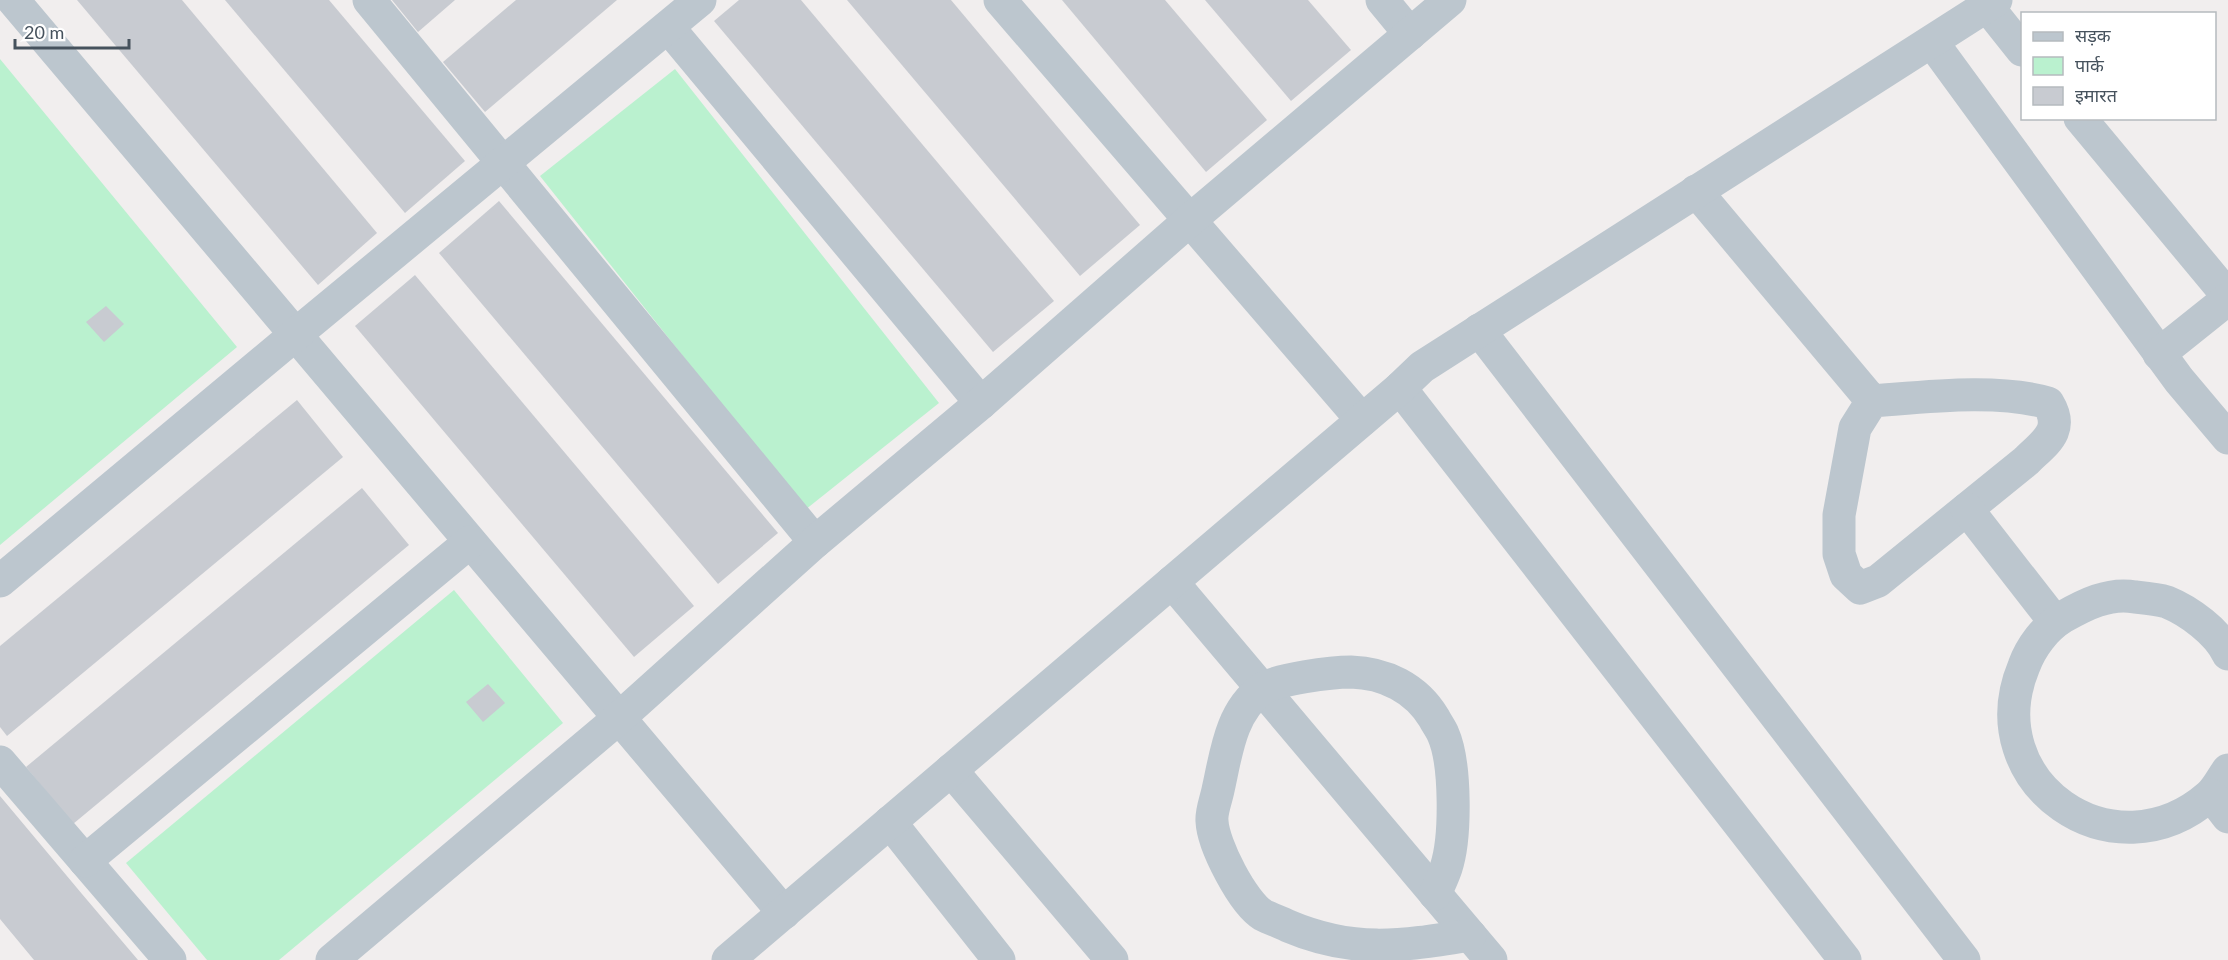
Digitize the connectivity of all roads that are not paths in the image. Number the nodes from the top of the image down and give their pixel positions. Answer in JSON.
{"nodes":[{"id":1,"x":13,"y":0,"type":"edge"},
{"id":2,"x":369,"y":0,"type":"edge"},
{"id":3,"x":700,"y":0,"type":"edge"},
{"id":4,"x":1000,"y":0,"type":"edge"},
{"id":5,"x":1382,"y":0,"type":"edge"},
{"id":6,"x":1450,"y":0,"type":"edge"},
{"id":7,"x":1991,"y":3,"type":"edge"},
{"id":8,"x":668,"y":27,"type":"junction"},
{"id":9,"x":1410,"y":34,"type":"junction"},
{"id":10,"x":1932,"y":42,"type":"junction"},
{"id":11,"x":2021,"y":48,"type":"edge"},
{"id":12,"x":2082,"y":120,"type":"edge"},
{"id":13,"x":504,"y":161,"type":"junction"},
{"id":14,"x":1696,"y":191,"type":"junction"},
{"id":15,"x":1190,"y":220,"type":"junction"},
{"id":16,"x":2228,"y":298,"type":"edge"},
{"id":17,"x":1479,"y":330,"type":"junction"},
{"id":18,"x":295,"y":335,"type":"junction"},
{"id":19,"x":2159,"y":354,"type":"junction"},
{"id":20,"x":1400,"y":388,"type":"junction"},
{"id":21,"x":1872,"y":401,"type":"junction"},
{"id":22,"x":981,"y":403,"type":"junction"},
{"id":23,"x":1362,"y":420,"type":"junction"},
{"id":24,"x":2228,"y":438,"type":"edge"},
{"id":25,"x":1967,"y":509,"type":"junction"},
{"id":26,"x":470,"y":542,"type":"junction"},
{"id":27,"x":815,"y":542,"type":"junction"},
{"id":28,"x":0,"y":581,"type":"edge"},
{"id":29,"x":1172,"y":582,"type":"junction"},
{"id":30,"x":2055,"y":622,"type":"junction"},
{"id":31,"x":2228,"y":654,"type":"edge"},
{"id":32,"x":1263,"y":688,"type":"junction"},
{"id":33,"x":618,"y":718,"type":"junction"},
{"id":34,"x":0,"y":762,"type":"edge"},
{"id":35,"x":951,"y":770,"type":"junction"},
{"id":36,"x":2222,"y":794,"type":"edge"},
{"id":37,"x":891,"y":822,"type":"junction"},
{"id":38,"x":85,"y":861,"type":"junction"},
{"id":39,"x":1435,"y":894,"type":"junction"},
{"id":40,"x":784,"y":913,"type":"junction"},
{"id":41,"x":1470,"y":935,"type":"junction"},
{"id":42,"x":170,"y":960,"type":"edge"},
{"id":43,"x":332,"y":960,"type":"edge"},
{"id":44,"x":728,"y":960,"type":"edge"},
{"id":45,"x":999,"y":960,"type":"edge"},
{"id":46,"x":1112,"y":960,"type":"edge"},
{"id":47,"x":1491,"y":960,"type":"edge"},
{"id":48,"x":1845,"y":960,"type":"edge"},
{"id":49,"x":1964,"y":960,"type":"edge"}],
"edges":[{"from":1,"to":18,"type":"street"},
{"from":2,"to":13,"type":"street"},
{"from":3,"to":8,"type":"street"},
{"from":4,"to":15,"type":"street"},
{"from":5,"to":9,"type":"street"},
{"from":6,"to":9,"type":"street"},
{"from":7,"to":10,"type":"street"},
{"from":7,"to":11,"type":"street"},
{"from":8,"to":13,"type":"street"},
{"from":8,"to":22,"type":"street"},
{"from":9,"to":15,"type":"street"},
{"from":10,"to":14,"type":"street"},
{"from":10,"to":19,"type":"street"},
{"from":12,"to":16,"type":"street"},
{"from":13,"to":18,"type":"street"},
{"from":13,"to":27,"type":"street"},
{"from":14,"to":17,"type":"street"},
{"from":14,"to":21,"type":"street"},
{"from":15,"to":22,"type":"street"},
{"from":15,"to":23,"type":"street"},
{"from":16,"to":19,"type":"street"},
{"from":17,"to":20,"type":"street"},
{"from":17,"to":49,"type":"street"},
{"from":18,"to":26,"type":"street"},
{"from":18,"to":28,"type":"street"},
{"from":19,"to":24,"type":"street"},
{"from":20,"to":23,"type":"street"},
{"from":20,"to":48,"type":"street"},
{"from":21,"to":25,"type":"street"},
{"from":21,"to":25,"type":"street"},
{"from":22,"to":27,"type":"street"},
{"from":23,"to":29,"type":"street"},
{"from":25,"to":30,"type":"street"},
{"from":26,"to":33,"type":"street"},
{"from":26,"to":38,"type":"street"},
{"from":27,"to":33,"type":"street"},
{"from":29,"to":32,"type":"street"},
{"from":29,"to":35,"type":"street"},
{"from":30,"to":31,"type":"street"},
{"from":30,"to":36,"type":"street"},
{"from":32,"to":39,"type":"street"},
{"from":32,"to":39,"type":"street"},
{"from":32,"to":41,"type":"street"},
{"from":33,"to":40,"type":"street"},
{"from":33,"to":43,"type":"street"},
{"from":34,"to":38,"type":"street"},
{"from":35,"to":37,"type":"street"},
{"from":35,"to":46,"type":"street"},
{"from":37,"to":40,"type":"street"},
{"from":37,"to":45,"type":"street"},
{"from":38,"to":42,"type":"street"},
{"from":39,"to":41,"type":"street"},
{"from":40,"to":44,"type":"street"},
{"from":41,"to":47,"type":"street"}]}
